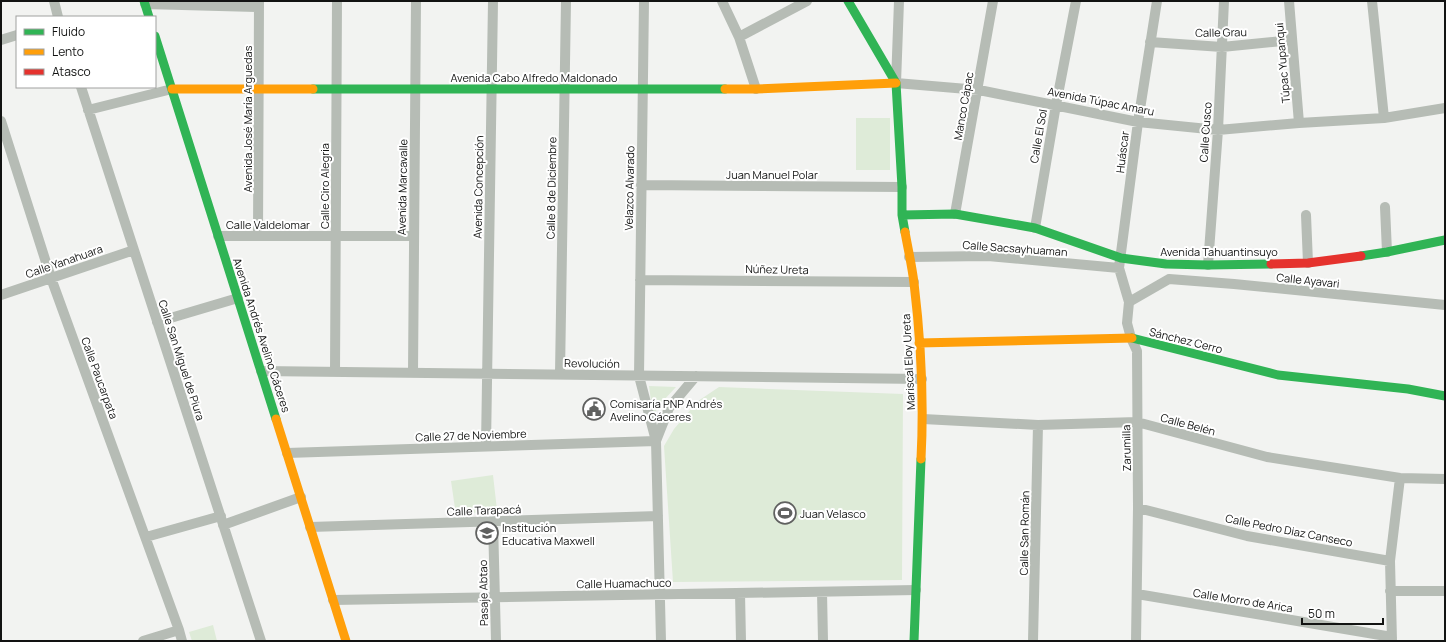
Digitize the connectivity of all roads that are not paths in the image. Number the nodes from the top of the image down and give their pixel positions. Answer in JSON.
{"nodes":[{"id":1,"x":54,"y":1,"type":"edge"},
{"id":2,"x":337,"y":1,"type":"edge"},
{"id":3,"x":416,"y":1,"type":"edge"},
{"id":4,"x":493,"y":1,"type":"edge"},
{"id":5,"x":566,"y":1,"type":"edge"},
{"id":6,"x":644,"y":1,"type":"edge"},
{"id":7,"x":722,"y":1,"type":"edge"},
{"id":8,"x":807,"y":1,"type":"edge"},
{"id":9,"x":848,"y":1,"type":"edge"},
{"id":10,"x":899,"y":1,"type":"edge"},
{"id":11,"x":993,"y":1,"type":"edge"},
{"id":12,"x":1076,"y":1,"type":"edge"},
{"id":13,"x":1157,"y":1,"type":"edge"},
{"id":14,"x":1224,"y":1,"type":"edge"},
{"id":15,"x":1289,"y":1,"type":"edge"},
{"id":16,"x":1372,"y":1,"type":"edge"},
{"id":17,"x":144,"y":3,"type":"edge"},
{"id":18,"x":259,"y":4,"type":"edge"},
{"id":19,"x":58,"y":16,"type":"edge"},
{"id":20,"x":149,"y":16,"type":"edge"},
{"id":21,"x":16,"y":35,"type":"edge"},
{"id":22,"x":738,"y":36,"type":"junction"},
{"id":23,"x":156,"y":39,"type":"edge"},
{"id":24,"x":1,"y":40,"type":"edge"},
{"id":25,"x":1292,"y":40,"type":"junction"},
{"id":26,"x":1150,"y":42,"type":"junction"},
{"id":27,"x":1222,"y":46,"type":"junction"},
{"id":28,"x":896,"y":83,"type":"junction"},
{"id":29,"x":81,"y":88,"type":"edge"},
{"id":30,"x":172,"y":88,"type":"junction"},
{"id":31,"x":492,"y":88,"type":"junction"},
{"id":32,"x":564,"y":88,"type":"junction"},
{"id":33,"x":756,"y":88,"type":"junction"},
{"id":34,"x":259,"y":89,"type":"junction"},
{"id":35,"x":337,"y":89,"type":"junction"},
{"id":36,"x":415,"y":89,"type":"junction"},
{"id":37,"x":642,"y":89,"type":"junction"},
{"id":38,"x":978,"y":90,"type":"junction"},
{"id":39,"x":1056,"y":105,"type":"junction"},
{"id":40,"x":1445,"y":108,"type":"edge"},
{"id":41,"x":88,"y":110,"type":"junction"},
{"id":42,"x":1384,"y":118,"type":"junction"},
{"id":43,"x":1,"y":121,"type":"edge"},
{"id":44,"x":1138,"y":122,"type":"junction"},
{"id":45,"x":1299,"y":123,"type":"junction"},
{"id":46,"x":1218,"y":130,"type":"junction"},
{"id":47,"x":641,"y":185,"type":"junction"},
{"id":48,"x":902,"y":187,"type":"junction"},
{"id":49,"x":1385,"y":207,"type":"dead end"},
{"id":50,"x":956,"y":214,"type":"junction"},
{"id":51,"x":902,"y":215,"type":"junction"},
{"id":52,"x":1306,"y":215,"type":"dead end"},
{"id":53,"x":1035,"y":228,"type":"junction"},
{"id":54,"x":218,"y":236,"type":"junction"},
{"id":55,"x":258,"y":236,"type":"junction"},
{"id":56,"x":336,"y":236,"type":"junction"},
{"id":57,"x":414,"y":236,"type":"junction"},
{"id":58,"x":1445,"y":240,"type":"edge"},
{"id":59,"x":134,"y":250,"type":"junction"},
{"id":60,"x":1387,"y":252,"type":"junction"},
{"id":61,"x":909,"y":257,"type":"junction"},
{"id":62,"x":1120,"y":263,"type":"junction"},
{"id":63,"x":1308,"y":263,"type":"junction"},
{"id":64,"x":1166,"y":264,"type":"junction"},
{"id":65,"x":1208,"y":265,"type":"junction"},
{"id":66,"x":51,"y":278,"type":"junction"},
{"id":67,"x":1169,"y":279,"type":"junction"},
{"id":68,"x":640,"y":280,"type":"junction"},
{"id":69,"x":914,"y":282,"type":"junction"},
{"id":70,"x":1,"y":295,"type":"edge"},
{"id":71,"x":238,"y":298,"type":"junction"},
{"id":72,"x":1129,"y":302,"type":"junction"},
{"id":73,"x":1445,"y":305,"type":"edge"},
{"id":74,"x":158,"y":322,"type":"junction"},
{"id":75,"x":1131,"y":338,"type":"junction"},
{"id":76,"x":919,"y":344,"type":"junction"},
{"id":77,"x":261,"y":371,"type":"junction"},
{"id":78,"x":335,"y":372,"type":"junction"},
{"id":79,"x":413,"y":373,"type":"junction"},
{"id":80,"x":487,"y":373,"type":"junction"},
{"id":81,"x":560,"y":374,"type":"junction"},
{"id":82,"x":639,"y":376,"type":"junction"},
{"id":83,"x":696,"y":376,"type":"junction"},
{"id":84,"x":922,"y":379,"type":"junction"},
{"id":85,"x":1445,"y":396,"type":"edge"},
{"id":86,"x":923,"y":419,"type":"junction"},
{"id":87,"x":1138,"y":422,"type":"junction"},
{"id":88,"x":1038,"y":425,"type":"junction"},
{"id":89,"x":656,"y":441,"type":"junction"},
{"id":90,"x":486,"y":446,"type":"junction"},
{"id":91,"x":287,"y":453,"type":"junction"},
{"id":92,"x":1400,"y":478,"type":"junction"},
{"id":93,"x":1445,"y":479,"type":"edge"},
{"id":94,"x":301,"y":498,"type":"junction"},
{"id":95,"x":1138,"y":508,"type":"junction"},
{"id":96,"x":658,"y":516,"type":"junction"},
{"id":97,"x":222,"y":521,"type":"junction"},
{"id":98,"x":493,"y":521,"type":"junction"},
{"id":99,"x":310,"y":527,"type":"junction"},
{"id":100,"x":146,"y":537,"type":"junction"},
{"id":101,"x":1390,"y":561,"type":"junction"},
{"id":102,"x":916,"y":590,"type":"junction"},
{"id":103,"x":822,"y":592,"type":"junction"},
{"id":104,"x":1390,"y":592,"type":"junction"},
{"id":105,"x":1445,"y":592,"type":"edge"},
{"id":106,"x":740,"y":593,"type":"junction"},
{"id":107,"x":660,"y":594,"type":"junction"},
{"id":108,"x":1137,"y":594,"type":"junction"},
{"id":109,"x":495,"y":597,"type":"junction"},
{"id":110,"x":334,"y":600,"type":"junction"},
{"id":111,"x":179,"y":630,"type":"junction"},
{"id":112,"x":1392,"y":639,"type":"edge"},
{"id":113,"x":143,"y":641,"type":"edge"},
{"id":114,"x":182,"y":641,"type":"edge"},
{"id":115,"x":261,"y":641,"type":"edge"},
{"id":116,"x":346,"y":641,"type":"edge"},
{"id":117,"x":496,"y":641,"type":"edge"},
{"id":118,"x":661,"y":641,"type":"edge"},
{"id":119,"x":741,"y":641,"type":"edge"},
{"id":120,"x":822,"y":641,"type":"edge"},
{"id":121,"x":914,"y":641,"type":"edge"},
{"id":122,"x":1033,"y":641,"type":"edge"},
{"id":123,"x":1136,"y":641,"type":"edge"}],
"edges":[{"from":1,"to":19,"type":"street"},
{"from":2,"to":35,"type":"street","name":"Calle Ciro Alegria"},
{"from":3,"to":36,"type":"street","name":"Avenida Marcavalle"},
{"from":4,"to":31,"type":"street","name":"Avenida Concepción"},
{"from":5,"to":32,"type":"street","name":"Calle 8 de Diciembre"},
{"from":6,"to":37,"type":"street","name":"Velazco Alvarado"},
{"from":7,"to":22,"type":"street"},
{"from":8,"to":22,"type":"street"},
{"from":9,"to":28,"type":"street"},
{"from":10,"to":28,"type":"street"},
{"from":11,"to":38,"type":"street","name":"Manco Cápac"},
{"from":12,"to":39,"type":"street","name":"Calle El Sol"},
{"from":13,"to":26,"type":"street","name":"Huáscar"},
{"from":14,"to":27,"type":"street","name":"Calle Cusco"},
{"from":15,"to":25,"type":"street","name":"Túpac Yupanqui"},
{"from":16,"to":42,"type":"street"},
{"from":17,"to":18,"type":"street"},
{"from":17,"to":20,"type":"street"},
{"from":18,"to":34,"type":"street","name":"Avenida José María Arguedas"},
{"from":21,"to":24,"type":"street"},
{"from":22,"to":33,"type":"street"},
{"from":23,"to":30,"type":"street","name":"Avenida Andrés Avelino Cáceres"},
{"from":25,"to":27,"type":"street","name":"Calle Grau"},
{"from":25,"to":45,"type":"street","name":"Túpac Yupanqui"},
{"from":26,"to":27,"type":"street","name":"Calle Grau"},
{"from":26,"to":44,"type":"street","name":"Huáscar"},
{"from":27,"to":46,"type":"street","name":"Calle Cusco"},
{"from":28,"to":33,"type":"street","name":"Avenida Cabo Alfredo Maldonado"},
{"from":28,"to":38,"type":"street","name":"Avenida Túpac Amaru"},
{"from":28,"to":48,"type":"street","name":"Mariscal Eloy Ureta"},
{"from":29,"to":41,"type":"street","name":"Calle San Miguel de Piura"},
{"from":30,"to":34,"type":"street","name":"Avenida Cabo Alfredo Maldonado"},
{"from":30,"to":41,"type":"street"},
{"from":30,"to":54,"type":"street","name":"Avenida Andrés Avelino Cáceres"},
{"from":31,"to":32,"type":"street","name":"Avenida Cabo Alfredo Maldonado"},
{"from":31,"to":36,"type":"street","name":"Avenida Cabo Alfredo Maldonado"},
{"from":31,"to":80,"type":"street","name":"Avenida Concepción"},
{"from":32,"to":37,"type":"street","name":"Avenida Cabo Alfredo Maldonado"},
{"from":32,"to":81,"type":"street","name":"Calle 8 de Diciembre"},
{"from":33,"to":37,"type":"street","name":"Avenida Cabo Alfredo Maldonado"},
{"from":34,"to":35,"type":"street","name":"Avenida Cabo Alfredo Maldonado"},
{"from":34,"to":55,"type":"street","name":"Avenida José María Arguedas"},
{"from":35,"to":36,"type":"street","name":"Avenida Cabo Alfredo Maldonado"},
{"from":35,"to":56,"type":"street","name":"Calle Ciro Alegria"},
{"from":36,"to":57,"type":"street","name":"Avenida Marcavalle"},
{"from":37,"to":47,"type":"street","name":"Velazco Alvarado"},
{"from":38,"to":39,"type":"street","name":"Avenida Túpac Amaru"},
{"from":38,"to":50,"type":"street","name":"Manco Cápac"},
{"from":39,"to":44,"type":"street","name":"Avenida Túpac Amaru"},
{"from":39,"to":53,"type":"street","name":"Calle El Sol"},
{"from":40,"to":42,"type":"street","name":"Avenida Túpac Amaru"},
{"from":41,"to":59,"type":"street","name":"Calle San Miguel de Piura"},
{"from":42,"to":45,"type":"street","name":"Avenida Túpac Amaru"},
{"from":43,"to":66,"type":"street","name":"Calle Paucarpata"},
{"from":44,"to":46,"type":"street","name":"Avenida Túpac Amaru"},
{"from":44,"to":62,"type":"street","name":"Huáscar"},
{"from":45,"to":46,"type":"street","name":"Avenida Túpac Amaru"},
{"from":46,"to":65,"type":"street","name":"Calle Cusco"},
{"from":47,"to":48,"type":"street","name":"Juan Manuel Polar"},
{"from":47,"to":68,"type":"street","name":"Velazco Alvarado"},
{"from":48,"to":51,"type":"street","name":"Mariscal Eloy Ureta"},
{"from":49,"to":60,"type":"street"},
{"from":50,"to":51,"type":"street","name":"Avenida Tahuantinsuyo"},
{"from":50,"to":53,"type":"street","name":"Avenida Tahuantinsuyo"},
{"from":51,"to":61,"type":"street","name":"Mariscal Eloy Ureta"},
{"from":52,"to":63,"type":"street"},
{"from":53,"to":62,"type":"street","name":"Avenida Tahuantinsuyo"},
{"from":54,"to":55,"type":"street","name":"Calle Valdelomar"},
{"from":54,"to":71,"type":"street","name":"Avenida Andrés Avelino Cáceres"},
{"from":55,"to":56,"type":"street","name":"Calle Valdelomar"},
{"from":56,"to":57,"type":"street","name":"Calle Valdelomar"},
{"from":56,"to":78,"type":"street","name":"Calle Ciro Alegria"},
{"from":57,"to":79,"type":"street","name":"Avenida Marcavalle"},
{"from":58,"to":60,"type":"street","name":"Avenida Tahuantinsuyo"},
{"from":59,"to":66,"type":"street","name":"Calle Yanahuara"},
{"from":59,"to":74,"type":"street","name":"Calle San Miguel de Piura"},
{"from":60,"to":63,"type":"street","name":"Avenida Tahuantinsuyo"},
{"from":61,"to":62,"type":"street","name":"Calle Sacsayhuaman"},
{"from":61,"to":69,"type":"street","name":"Mariscal Eloy Ureta"},
{"from":62,"to":64,"type":"street","name":"Avenida Tahuantinsuyo"},
{"from":62,"to":72,"type":"street","name":"Zarumilla"},
{"from":63,"to":65,"type":"street","name":"Avenida Tahuantinsuyo"},
{"from":64,"to":65,"type":"street","name":"Avenida Tahuantinsuyo"},
{"from":64,"to":67,"type":"street"},
{"from":66,"to":70,"type":"street","name":"Calle Yanahuara"},
{"from":66,"to":100,"type":"street","name":"Calle Paucarpata"},
{"from":67,"to":72,"type":"street"},
{"from":67,"to":73,"type":"street","name":"Calle Ayavari"},
{"from":68,"to":69,"type":"street","name":"Núñez Ureta"},
{"from":68,"to":82,"type":"street","name":"Velazco Alvarado"},
{"from":69,"to":76,"type":"street","name":"Mariscal Eloy Ureta"},
{"from":71,"to":74,"type":"street"},
{"from":71,"to":77,"type":"street","name":"Avenida Andrés Avelino Cáceres"},
{"from":72,"to":75,"type":"street","name":"Zarumilla"},
{"from":74,"to":97,"type":"street","name":"Calle San Miguel de Piura"},
{"from":75,"to":76,"type":"street","name":"Sánchez Cerro"},
{"from":75,"to":85,"type":"street","name":"Sánchez Cerro"},
{"from":75,"to":87,"type":"street","name":"Zarumilla"},
{"from":76,"to":84,"type":"street","name":"Mariscal Eloy Ureta"},
{"from":77,"to":78,"type":"street","name":"Revolución"},
{"from":77,"to":91,"type":"street","name":"Avenida Andrés Avelino Cáceres"},
{"from":78,"to":79,"type":"street","name":"Revolución"},
{"from":79,"to":80,"type":"street","name":"Revolución"},
{"from":80,"to":81,"type":"street","name":"Revolución"},
{"from":80,"to":90,"type":"street","name":"Avenida Concepción"},
{"from":81,"to":82,"type":"street","name":"Revolución"},
{"from":82,"to":83,"type":"street","name":"Revolución"},
{"from":82,"to":89,"type":"street","name":"Velazco Alvarado"},
{"from":83,"to":84,"type":"street","name":"Revolución"},
{"from":83,"to":89,"type":"street"},
{"from":84,"to":86,"type":"street","name":"Mariscal Eloy Ureta"},
{"from":86,"to":88,"type":"street","name":"Calle Belén"},
{"from":86,"to":102,"type":"street","name":"Mariscal Eloy Ureta"},
{"from":87,"to":88,"type":"street","name":"Calle Belén"},
{"from":87,"to":92,"type":"street","name":"Calle Belén"},
{"from":87,"to":95,"type":"street","name":"Zarumilla"},
{"from":88,"to":122,"type":"street","name":"Calle San Román"},
{"from":89,"to":90,"type":"street","name":"Calle 27 de Noviembre"},
{"from":89,"to":96,"type":"street"},
{"from":90,"to":91,"type":"street","name":"Calle 27 de Noviembre"},
{"from":91,"to":94,"type":"street","name":"Avenida Andrés Avelino Cáceres"},
{"from":92,"to":93,"type":"street","name":"Calle Belén"},
{"from":92,"to":101,"type":"street"},
{"from":94,"to":97,"type":"street"},
{"from":94,"to":99,"type":"street","name":"Avenida Andrés Avelino Cáceres"},
{"from":95,"to":101,"type":"street","name":"Calle Pedro Diaz Canseco"},
{"from":95,"to":108,"type":"street","name":"Zarumilla"},
{"from":96,"to":98,"type":"street","name":"Calle Tarapacá"},
{"from":96,"to":107,"type":"street"},
{"from":97,"to":100,"type":"street"},
{"from":97,"to":115,"type":"street","name":"Calle San Miguel de Piura"},
{"from":98,"to":99,"type":"street","name":"Calle Tarapacá"},
{"from":98,"to":109,"type":"street","name":"Pasaje Abtao"},
{"from":99,"to":110,"type":"street","name":"Avenida Andrés Avelino Cáceres"},
{"from":100,"to":111,"type":"street","name":"Calle Paucarpata"},
{"from":101,"to":104,"type":"street"},
{"from":102,"to":103,"type":"street","name":"Calle Huamachuco"},
{"from":102,"to":121,"type":"street","name":"Mariscal Eloy Ureta"},
{"from":103,"to":106,"type":"street","name":"Calle Huamachuco"},
{"from":103,"to":120,"type":"street"},
{"from":104,"to":105,"type":"street"},
{"from":104,"to":112,"type":"street"},
{"from":106,"to":107,"type":"street","name":"Calle Huamachuco"},
{"from":106,"to":119,"type":"street"},
{"from":107,"to":109,"type":"street","name":"Calle Huamachuco"},
{"from":107,"to":118,"type":"street"},
{"from":108,"to":112,"type":"street","name":"Calle Morro de Arica"},
{"from":108,"to":123,"type":"street","name":"Zarumilla"},
{"from":109,"to":110,"type":"street","name":"Calle Huamachuco"},
{"from":109,"to":117,"type":"street","name":"Pasaje Abtao"},
{"from":110,"to":116,"type":"street","name":"Avenida Andrés Avelino Cáceres"},
{"from":111,"to":113,"type":"street"},
{"from":111,"to":114,"type":"street","name":"Calle Paucarpata"}]}
